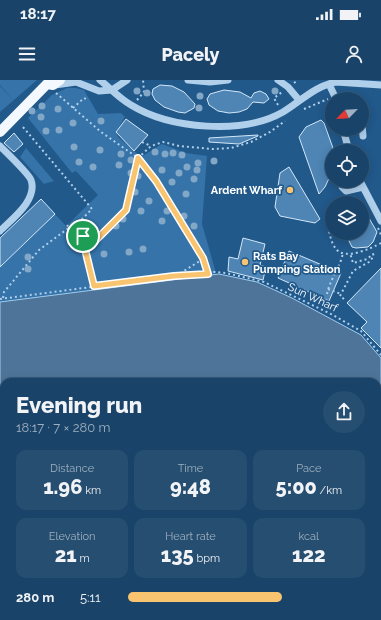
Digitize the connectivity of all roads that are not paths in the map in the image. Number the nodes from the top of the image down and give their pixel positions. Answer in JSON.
{"nodes":[{"id":1,"x":101,"y":80,"type":"edge"},
{"id":2,"x":127,"y":80,"type":"edge"},
{"id":3,"x":188,"y":80,"type":"edge"},
{"id":4,"x":228,"y":80,"type":"edge"},
{"id":5,"x":278,"y":80,"type":"edge"},
{"id":6,"x":327,"y":83,"type":"edge"},
{"id":7,"x":53,"y":84,"type":"edge"},
{"id":8,"x":381,"y":85,"type":"edge"},
{"id":9,"x":112,"y":90,"type":"junction"},
{"id":10,"x":332,"y":92,"type":"edge"},
{"id":11,"x":299,"y":100,"type":"junction"},
{"id":12,"x":3,"y":128,"type":"edge"},
{"id":13,"x":0,"y":146,"type":"edge"},
{"id":14,"x":343,"y":188,"type":"edge"},
{"id":15,"x":352,"y":188,"type":"edge"},
{"id":16,"x":363,"y":188,"type":"edge"},
{"id":17,"x":381,"y":221,"type":"edge"},
{"id":18,"x":0,"y":231,"type":"edge"}],
"edges":[{"from":1,"to":9,"type":"street"},
{"from":2,"to":9,"type":"street"},
{"from":3,"to":4,"type":"street"},
{"from":5,"to":11,"type":"street"},
{"from":6,"to":8,"type":"street"},
{"from":6,"to":10,"type":"street"},
{"from":6,"to":11,"type":"street"},
{"from":7,"to":9,"type":"street"},
{"from":7,"to":12,"type":"main road"},
{"from":9,"to":11,"type":"street"},
{"from":13,"to":18,"type":"street"},
{"from":14,"to":15,"type":"street"},
{"from":16,"to":17,"type":"street"}]}
